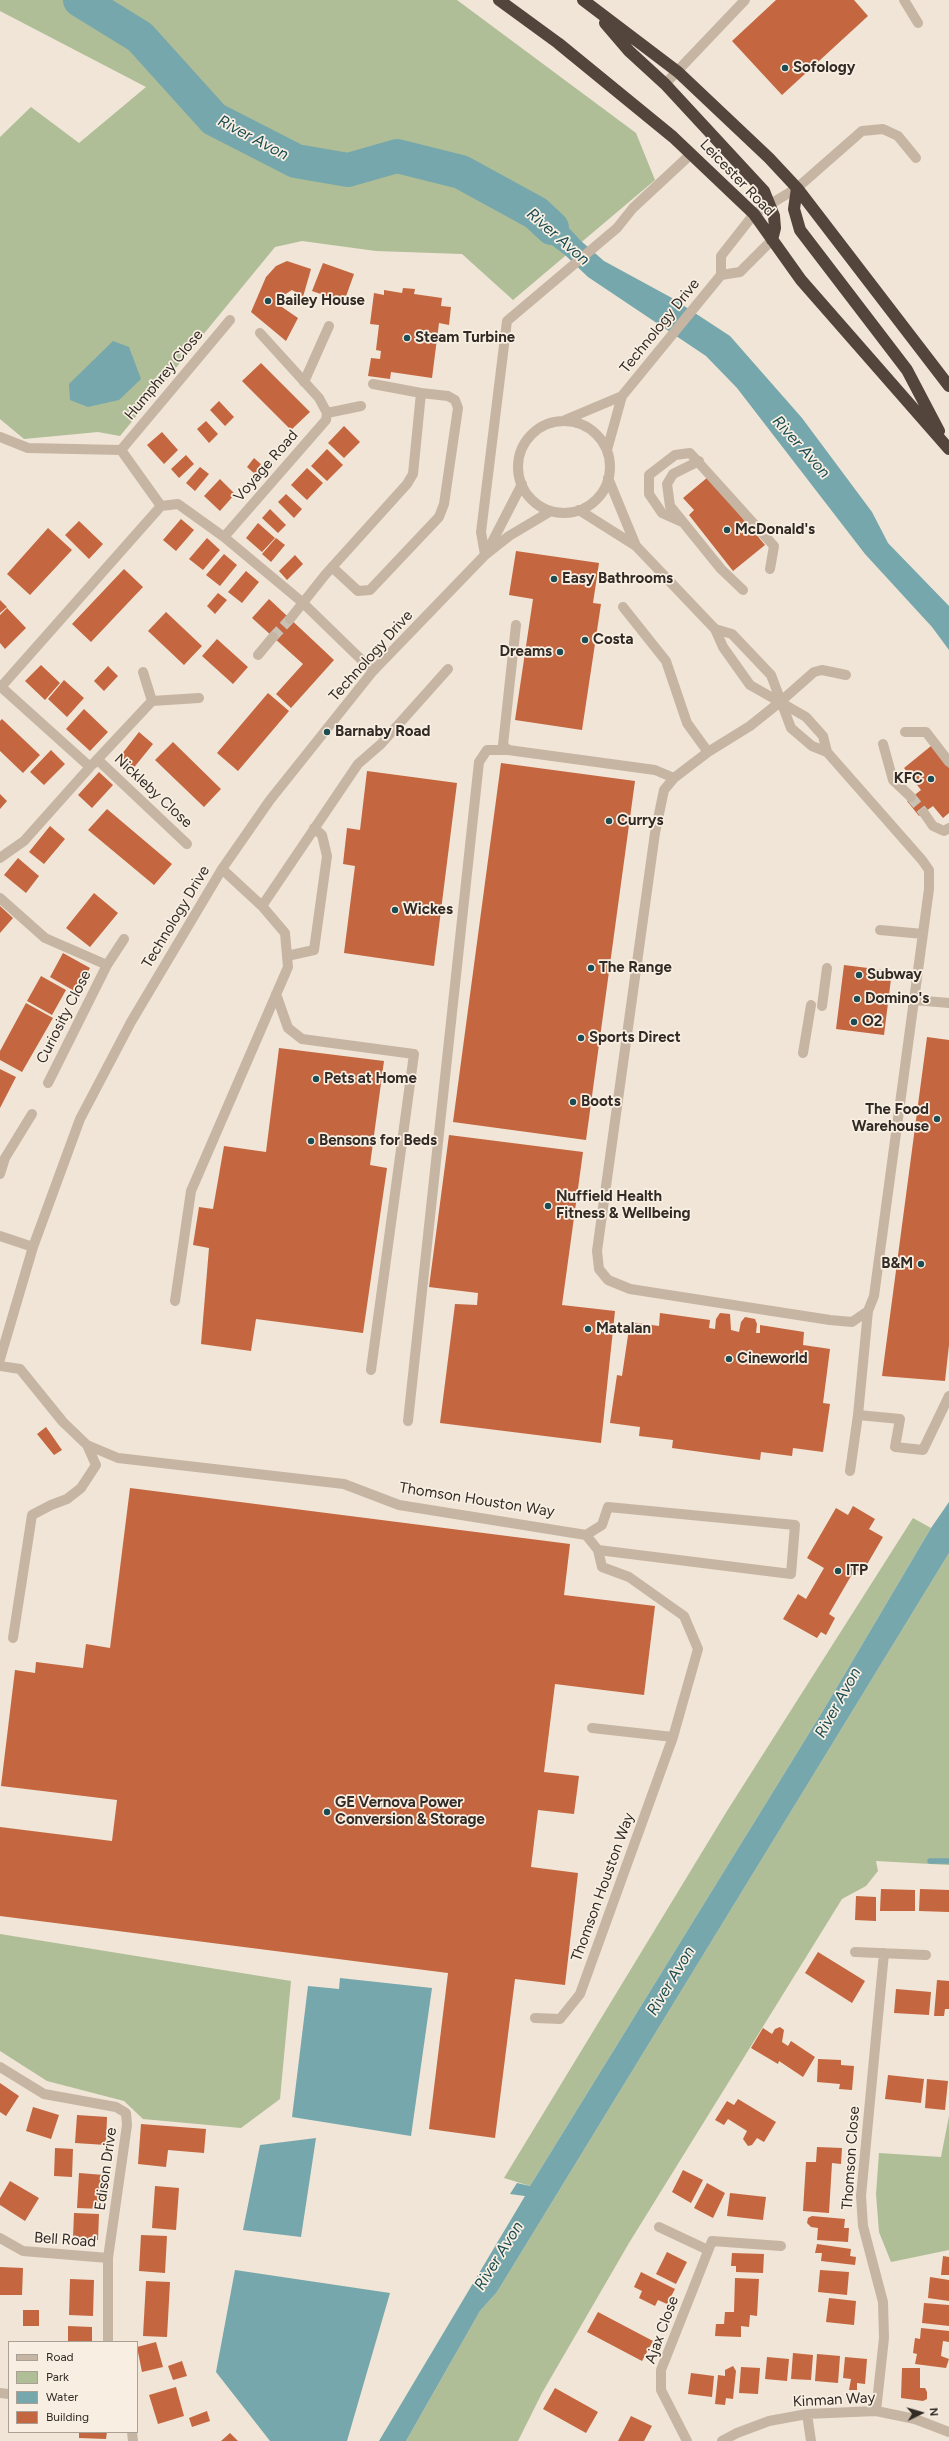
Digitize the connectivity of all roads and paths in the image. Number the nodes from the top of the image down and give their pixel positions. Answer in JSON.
{"nodes":[{"id":1,"x":499,"y":0,"type":"edge"},
{"id":2,"x":745,"y":0,"type":"edge"},
{"id":3,"x":904,"y":0,"type":"edge"},
{"id":4,"x":586,"y":3,"type":"edge"},
{"id":5,"x":918,"y":23,"type":"dead end"},
{"id":6,"x":678,"y":72,"type":"junction"},
{"id":7,"x":665,"y":84,"type":"junction"},
{"id":8,"x":691,"y":154,"type":"junction"},
{"id":9,"x":916,"y":158,"type":"dead end"},
{"id":10,"x":798,"y":188,"type":"junction"},
{"id":11,"x":770,"y":204,"type":"junction"},
{"id":12,"x":754,"y":214,"type":"junction"},
{"id":13,"x":772,"y":240,"type":"junction"},
{"id":14,"x":721,"y":275,"type":"junction"},
{"id":15,"x":230,"y":320,"type":"dead end"},
{"id":16,"x":329,"y":326,"type":"dead end"},
{"id":17,"x":260,"y":333,"type":"dead end"},
{"id":18,"x":304,"y":382,"type":"junction"},
{"id":19,"x":373,"y":384,"type":"dead end"},
{"id":20,"x":949,"y":386,"type":"edge"},
{"id":21,"x":421,"y":392,"type":"junction"},
{"id":22,"x":622,"y":396,"type":"junction"},
{"id":23,"x":361,"y":406,"type":"dead end"},
{"id":24,"x":327,"y":414,"type":"junction"},
{"id":25,"x":564,"y":420,"type":"junction"},
{"id":26,"x":0,"y":437,"type":"edge"},
{"id":27,"x":948,"y":448,"type":"edge"},
{"id":28,"x":121,"y":450,"type":"junction"},
{"id":29,"x":607,"y":450,"type":"junction"},
{"id":30,"x":699,"y":461,"type":"junction"},
{"id":31,"x":608,"y":478,"type":"junction"},
{"id":32,"x":522,"y":484,"type":"junction"},
{"id":33,"x":161,"y":506,"type":"junction"},
{"id":34,"x":579,"y":510,"type":"junction"},
{"id":35,"x":551,"y":511,"type":"junction"},
{"id":36,"x":682,"y":522,"type":"junction"},
{"id":37,"x":224,"y":537,"type":"junction"},
{"id":38,"x":636,"y":546,"type":"junction"},
{"id":39,"x":485,"y":555,"type":"junction"},
{"id":40,"x":332,"y":567,"type":"junction"},
{"id":41,"x":770,"y":568,"type":"dead end"},
{"id":42,"x":743,"y":590,"type":"dead end"},
{"id":43,"x":302,"y":602,"type":"junction"},
{"id":44,"x":623,"y":607,"type":"dead end"},
{"id":45,"x":290,"y":619,"type":"tunnel mouth"},
{"id":46,"x":516,"y":625,"type":"dead end"},
{"id":47,"x":715,"y":629,"type":"junction"},
{"id":48,"x":273,"y":637,"type":"tunnel mouth"},
{"id":49,"x":258,"y":655,"type":"dead end"},
{"id":50,"x":448,"y":669,"type":"dead end"},
{"id":51,"x":373,"y":671,"type":"junction"},
{"id":52,"x":143,"y":672,"type":"dead end"},
{"id":53,"x":846,"y":675,"type":"dead end"},
{"id":54,"x":1,"y":687,"type":"edge"},
{"id":55,"x":199,"y":698,"type":"dead end"},
{"id":56,"x":152,"y":701,"type":"junction"},
{"id":57,"x":780,"y":702,"type":"junction"},
{"id":58,"x":905,"y":732,"type":"dead end"},
{"id":59,"x":883,"y":744,"type":"dead end"},
{"id":60,"x":508,"y":750,"type":"junction"},
{"id":61,"x":708,"y":752,"type":"junction"},
{"id":62,"x":827,"y":752,"type":"junction"},
{"id":63,"x":98,"y":760,"type":"junction"},
{"id":64,"x":949,"y":762,"type":"edge"},
{"id":65,"x":90,"y":767,"type":"junction"},
{"id":66,"x":674,"y":778,"type":"junction"},
{"id":67,"x":911,"y":797,"type":"tunnel mouth"},
{"id":68,"x":924,"y":813,"type":"tunnel mouth"},
{"id":69,"x":314,"y":828,"type":"junction"},
{"id":70,"x":949,"y":828,"type":"edge"},
{"id":71,"x":187,"y":844,"type":"dead end"},
{"id":72,"x":0,"y":858,"type":"edge"},
{"id":73,"x":222,"y":869,"type":"junction"},
{"id":74,"x":0,"y":898,"type":"edge"},
{"id":75,"x":262,"y":906,"type":"junction"},
{"id":76,"x":880,"y":930,"type":"dead end"},
{"id":77,"x":923,"y":934,"type":"junction"},
{"id":78,"x":124,"y":939,"type":"dead end"},
{"id":79,"x":287,"y":956,"type":"junction"},
{"id":80,"x":107,"y":965,"type":"junction"},
{"id":81,"x":827,"y":968,"type":"dead end"},
{"id":82,"x":276,"y":994,"type":"junction"},
{"id":83,"x":914,"y":1000,"type":"junction"},
{"id":84,"x":949,"y":1003,"type":"edge"},
{"id":85,"x":811,"y":1005,"type":"dead end"},
{"id":86,"x":822,"y":1006,"type":"dead end"},
{"id":87,"x":803,"y":1053,"type":"dead end"},
{"id":88,"x":48,"y":1083,"type":"dead end"},
{"id":89,"x":32,"y":1114,"type":"dead end"},
{"id":90,"x":0,"y":1174,"type":"edge"},
{"id":91,"x":0,"y":1236,"type":"edge"},
{"id":92,"x":33,"y":1247,"type":"junction"},
{"id":93,"x":175,"y":1301,"type":"dead end"},
{"id":94,"x":868,"y":1311,"type":"junction"},
{"id":95,"x":0,"y":1359,"type":"edge"},
{"id":96,"x":0,"y":1366,"type":"edge"},
{"id":97,"x":371,"y":1370,"type":"dead end"},
{"id":98,"x":949,"y":1396,"type":"edge"},
{"id":99,"x":858,"y":1415,"type":"junction"},
{"id":100,"x":408,"y":1421,"type":"dead end"},
{"id":101,"x":87,"y":1445,"type":"junction"},
{"id":102,"x":850,"y":1471,"type":"dead end"},
{"id":103,"x":586,"y":1535,"type":"junction"},
{"id":104,"x":598,"y":1550,"type":"junction"},
{"id":105,"x":13,"y":1638,"type":"dead end"},
{"id":106,"x":592,"y":1728,"type":"dead end"},
{"id":107,"x":673,"y":1737,"type":"junction"},
{"id":108,"x":855,"y":1952,"type":"dead end"},
{"id":109,"x":884,"y":1953,"type":"junction"},
{"id":110,"x":926,"y":1955,"type":"dead end"},
{"id":111,"x":535,"y":2018,"type":"dead end"},
{"id":112,"x":0,"y":2067,"type":"edge"},
{"id":113,"x":659,"y":2227,"type":"dead end"},
{"id":114,"x":0,"y":2238,"type":"edge"},
{"id":115,"x":781,"y":2246,"type":"dead end"},
{"id":116,"x":708,"y":2250,"type":"junction"},
{"id":117,"x":108,"y":2258,"type":"junction"},
{"id":118,"x":108,"y":2341,"type":"edge"},
{"id":119,"x":876,"y":2411,"type":"junction"},
{"id":120,"x":807,"y":2414,"type":"junction"},
{"id":121,"x":949,"y":2432,"type":"edge"},
{"id":122,"x":686,"y":2441,"type":"edge"},
{"id":123,"x":722,"y":2441,"type":"edge"},
{"id":124,"x":811,"y":2441,"type":"edge"}],
"edges":[{"from":1,"to":8,"type":"highway","name":"Leicester Road"},
{"from":2,"to":6,"type":"street"},
{"from":3,"to":5,"type":"street"},
{"from":4,"to":6,"type":"highway"},
{"from":4,"to":7,"type":"highway"},
{"from":6,"to":7,"type":"street"},
{"from":6,"to":10,"type":"highway"},
{"from":7,"to":11,"type":"highway"},
{"from":8,"to":12,"type":"highway","name":"Leicester Road"},
{"from":8,"to":39,"type":"street"},
{"from":9,"to":10,"type":"street","name":"Technology Drive"},
{"from":10,"to":11,"type":"street","name":"Technology Drive"},
{"from":10,"to":20,"type":"highway"},
{"from":10,"to":27,"type":"highway"},
{"from":11,"to":12,"type":"street","name":"Technology Drive"},
{"from":11,"to":13,"type":"highway"},
{"from":12,"to":13,"type":"highway","name":"Leicester Road"},
{"from":12,"to":14,"type":"street","name":"Technology Drive"},
{"from":13,"to":14,"type":"street","name":"Technology Drive"},
{"from":13,"to":27,"type":"highway","name":"Leicester Road"},
{"from":14,"to":22,"type":"street","name":"Technology Drive"},
{"from":15,"to":28,"type":"street","name":"Humphrey Close"},
{"from":16,"to":18,"type":"street"},
{"from":17,"to":18,"type":"street"},
{"from":18,"to":24,"type":"street"},
{"from":19,"to":21,"type":"street"},
{"from":21,"to":40,"type":"street"},
{"from":21,"to":40,"type":"street"},
{"from":22,"to":25,"type":"street","name":"Technology Drive"},
{"from":22,"to":29,"type":"street","name":"Technology Drive"},
{"from":23,"to":24,"type":"street"},
{"from":24,"to":37,"type":"street","name":"Voyage Road"},
{"from":25,"to":29,"type":"street"},
{"from":25,"to":32,"type":"street"},
{"from":26,"to":28,"type":"street"},
{"from":28,"to":33,"type":"street"},
{"from":29,"to":31,"type":"street"},
{"from":30,"to":36,"type":"street"},
{"from":30,"to":36,"type":"street"},
{"from":30,"to":41,"type":"street"},
{"from":31,"to":34,"type":"street"},
{"from":31,"to":38,"type":"street"},
{"from":32,"to":35,"type":"street"},
{"from":32,"to":39,"type":"street","name":"Technology Drive"},
{"from":33,"to":37,"type":"street"},
{"from":33,"to":54,"type":"street"},
{"from":34,"to":35,"type":"street"},
{"from":34,"to":38,"type":"street"},
{"from":35,"to":39,"type":"street","name":"Technology Drive"},
{"from":36,"to":42,"type":"street"},
{"from":37,"to":43,"type":"street"},
{"from":38,"to":47,"type":"street"},
{"from":39,"to":51,"type":"street","name":"Technology Drive"},
{"from":40,"to":43,"type":"street"},
{"from":43,"to":45,"type":"street"},
{"from":43,"to":51,"type":"street"},
{"from":44,"to":61,"type":"street"},
{"from":46,"to":60,"type":"street"},
{"from":47,"to":57,"type":"street"},
{"from":47,"to":57,"type":"street"},
{"from":48,"to":49,"type":"street"},
{"from":50,"to":69,"type":"street"},
{"from":51,"to":73,"type":"street","name":"Technology Drive"},
{"from":52,"to":56,"type":"street"},
{"from":53,"to":57,"type":"street"},
{"from":54,"to":65,"type":"street"},
{"from":55,"to":56,"type":"street"},
{"from":56,"to":63,"type":"street"},
{"from":57,"to":61,"type":"street"},
{"from":57,"to":62,"type":"street"},
{"from":57,"to":62,"type":"street"},
{"from":58,"to":64,"type":"street"},
{"from":59,"to":67,"type":"street"},
{"from":60,"to":66,"type":"street"},
{"from":60,"to":100,"type":"street"},
{"from":61,"to":66,"type":"street"},
{"from":62,"to":77,"type":"street"},
{"from":63,"to":65,"type":"street"},
{"from":63,"to":71,"type":"street","name":"Nickleby Close"},
{"from":65,"to":72,"type":"street"},
{"from":66,"to":94,"type":"street"},
{"from":68,"to":70,"type":"street"},
{"from":69,"to":75,"type":"street"},
{"from":69,"to":79,"type":"street"},
{"from":73,"to":75,"type":"street"},
{"from":73,"to":92,"type":"street","name":"Technology Drive"},
{"from":74,"to":80,"type":"street","name":"Curiosity Close"},
{"from":75,"to":79,"type":"street"},
{"from":76,"to":77,"type":"street"},
{"from":77,"to":83,"type":"street"},
{"from":78,"to":80,"type":"street","name":"Curiosity Close"},
{"from":79,"to":82,"type":"street"},
{"from":80,"to":88,"type":"street","name":"Curiosity Close"},
{"from":81,"to":86,"type":"street"},
{"from":82,"to":93,"type":"street"},
{"from":82,"to":97,"type":"street"},
{"from":83,"to":84,"type":"street"},
{"from":83,"to":94,"type":"street"},
{"from":85,"to":87,"type":"street"},
{"from":89,"to":90,"type":"street"},
{"from":91,"to":92,"type":"street"},
{"from":92,"to":95,"type":"street","name":"Technology Drive"},
{"from":94,"to":99,"type":"street"},
{"from":96,"to":101,"type":"street","name":"Thomson Houston Way"},
{"from":98,"to":99,"type":"street"},
{"from":99,"to":102,"type":"street"},
{"from":101,"to":103,"type":"street","name":"Thomson Houston Way"},
{"from":101,"to":105,"type":"street"},
{"from":103,"to":104,"type":"street","name":"Thomson Houston Way"},
{"from":103,"to":104,"type":"street"},
{"from":104,"to":107,"type":"street","name":"Thomson Houston Way"},
{"from":106,"to":107,"type":"street"},
{"from":107,"to":111,"type":"street","name":"Thomson Houston Way"},
{"from":108,"to":109,"type":"street"},
{"from":109,"to":110,"type":"street"},
{"from":109,"to":119,"type":"street","name":"Thomson Close"},
{"from":112,"to":117,"type":"street","name":"Edison Drive"},
{"from":113,"to":116,"type":"street"},
{"from":114,"to":117,"type":"street","name":"Bell Road"},
{"from":115,"to":116,"type":"street"},
{"from":116,"to":122,"type":"street","name":"Ajax Close"},
{"from":117,"to":118,"type":"street","name":"Edison Drive"},
{"from":119,"to":120,"type":"street","name":"Kinman Way"},
{"from":119,"to":121,"type":"street","name":"Kinman Way"},
{"from":120,"to":123,"type":"street","name":"Kinman Way"},
{"from":120,"to":124,"type":"street"}]}
